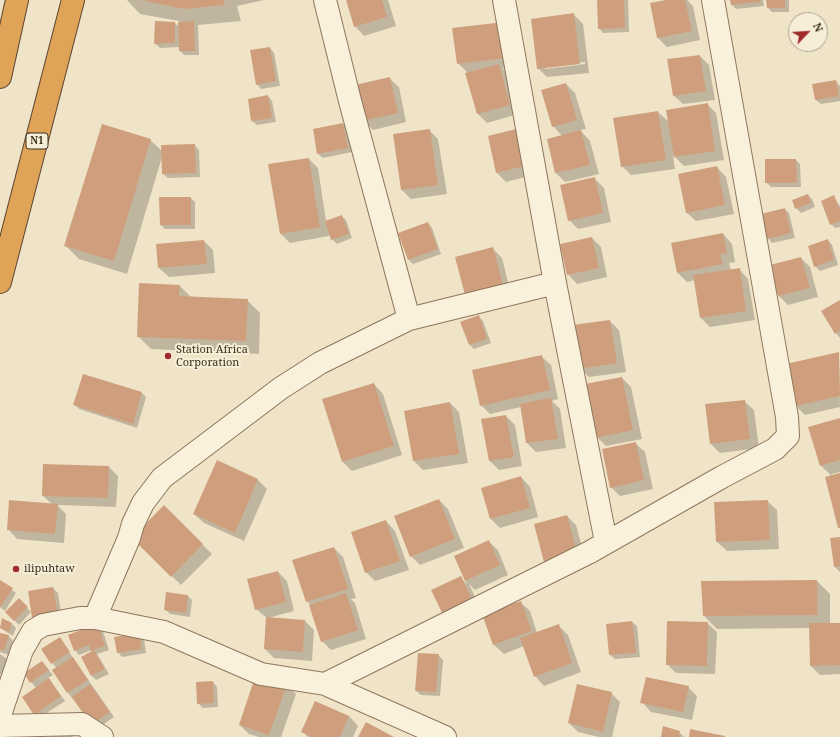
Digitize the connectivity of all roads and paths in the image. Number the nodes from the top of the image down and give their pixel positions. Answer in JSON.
{"nodes":[{"id":1,"x":17,"y":0,"type":"edge"},
{"id":2,"x":74,"y":0,"type":"edge"},
{"id":3,"x":325,"y":0,"type":"edge"},
{"id":4,"x":504,"y":0,"type":"edge"},
{"id":5,"x":713,"y":0,"type":"edge"},
{"id":6,"x":0,"y":77,"type":"edge"},
{"id":7,"x":0,"y":282,"type":"edge"},
{"id":8,"x":554,"y":283,"type":"junction"},
{"id":9,"x":409,"y":319,"type":"junction"},
{"id":10,"x":606,"y":542,"type":"junction"},
{"id":11,"x":95,"y":618,"type":"junction"},
{"id":12,"x":325,"y":684,"type":"junction"},
{"id":13,"x":0,"y":715,"type":"edge"},
{"id":14,"x":0,"y":726,"type":"edge"},
{"id":15,"x":102,"y":737,"type":"edge"},
{"id":16,"x":445,"y":737,"type":"edge"}],
"edges":[{"from":1,"to":6,"type":"highway"},
{"from":2,"to":7,"type":"highway","number":"N1"},
{"from":3,"to":9,"type":"street"},
{"from":4,"to":8,"type":"street"},
{"from":5,"to":10,"type":"street"},
{"from":8,"to":9,"type":"street"},
{"from":8,"to":10,"type":"street"},
{"from":9,"to":11,"type":"street"},
{"from":10,"to":12,"type":"street"},
{"from":11,"to":12,"type":"street"},
{"from":11,"to":13,"type":"street"},
{"from":12,"to":16,"type":"street"},
{"from":14,"to":15,"type":"street"}]}
